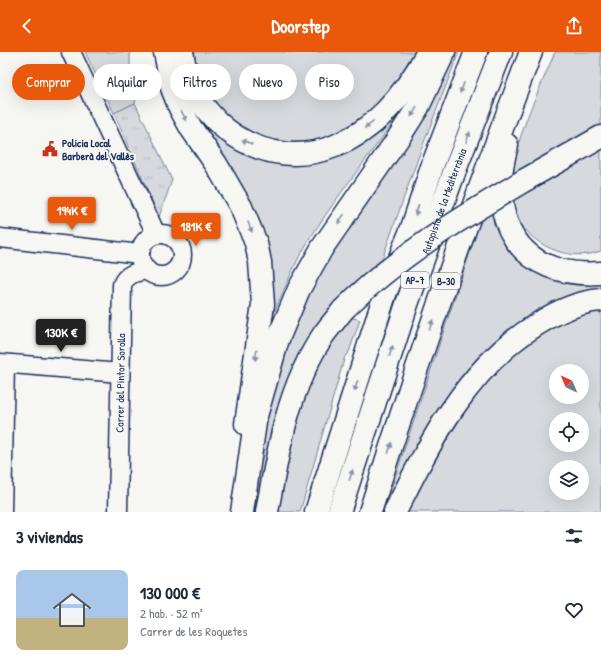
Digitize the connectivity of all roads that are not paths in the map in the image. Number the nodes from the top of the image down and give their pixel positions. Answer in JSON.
{"nodes":[{"id":1,"x":71,"y":52,"type":"edge"},
{"id":2,"x":164,"y":52,"type":"edge"},
{"id":3,"x":182,"y":52,"type":"edge"},
{"id":4,"x":428,"y":52,"type":"edge"},
{"id":5,"x":444,"y":52,"type":"edge"},
{"id":6,"x":476,"y":52,"type":"edge"},
{"id":7,"x":501,"y":52,"type":"edge"},
{"id":8,"x":532,"y":52,"type":"edge"},
{"id":9,"x":601,"y":137,"type":"edge"},
{"id":10,"x":156,"y":234,"type":"junction"},
{"id":11,"x":0,"y":238,"type":"edge"},
{"id":12,"x":140,"y":254,"type":"junction"},
{"id":13,"x":532,"y":257,"type":"junction"},
{"id":14,"x":601,"y":262,"type":"edge"},
{"id":15,"x":147,"y":270,"type":"junction"},
{"id":16,"x":601,"y":273,"type":"edge"},
{"id":17,"x":601,"y":300,"type":"edge"},
{"id":18,"x":3,"y":363,"type":"edge"},
{"id":19,"x":120,"y":373,"type":"junction"},
{"id":20,"x":2,"y":512,"type":"edge"},
{"id":21,"x":118,"y":512,"type":"edge"},
{"id":22,"x":236,"y":512,"type":"edge"},
{"id":23,"x":242,"y":512,"type":"edge"},
{"id":24,"x":267,"y":512,"type":"edge"},
{"id":25,"x":316,"y":512,"type":"edge"},
{"id":26,"x":339,"y":512,"type":"edge"},
{"id":27,"x":370,"y":512,"type":"edge"},
{"id":28,"x":395,"y":512,"type":"edge"}],
"edges":[{"from":1,"to":10,"type":"street"},
{"from":2,"to":22,"type":"main road","one_way":true},
{"from":4,"to":3,"type":"main road","one_way":true},
{"from":5,"to":23,"type":"main road","one_way":true},
{"from":6,"to":25,"type":"main road","name":"Autopista de la Mediterrània","number":"AP-7","one_way":true},
{"from":26,"to":7,"type":"main road","name":"Autopista de la Mediterrània","number":"AP-7","one_way":true},
{"from":8,"to":13,"type":"main road"},
{"from":27,"to":8,"type":"main road","number":"B-30","one_way":true},
{"from":9,"to":24,"type":"main road","bridge":true},
{"from":10,"to":12,"type":"street"},
{"from":10,"to":15,"type":"street"},
{"from":11,"to":12,"type":"street"},
{"from":12,"to":15,"type":"street"},
{"from":13,"to":14,"type":"main road"},
{"from":13,"to":16,"type":"main road"},
{"from":15,"to":19,"type":"street","name":"Carrer del Pintor Sorolla"},
{"from":17,"to":28,"type":"main road"},
{"from":18,"to":19,"type":"street"},
{"from":18,"to":20,"type":"street"},
{"from":19,"to":21,"type":"street","name":"Carrer del Pintor Sorolla"}]}
